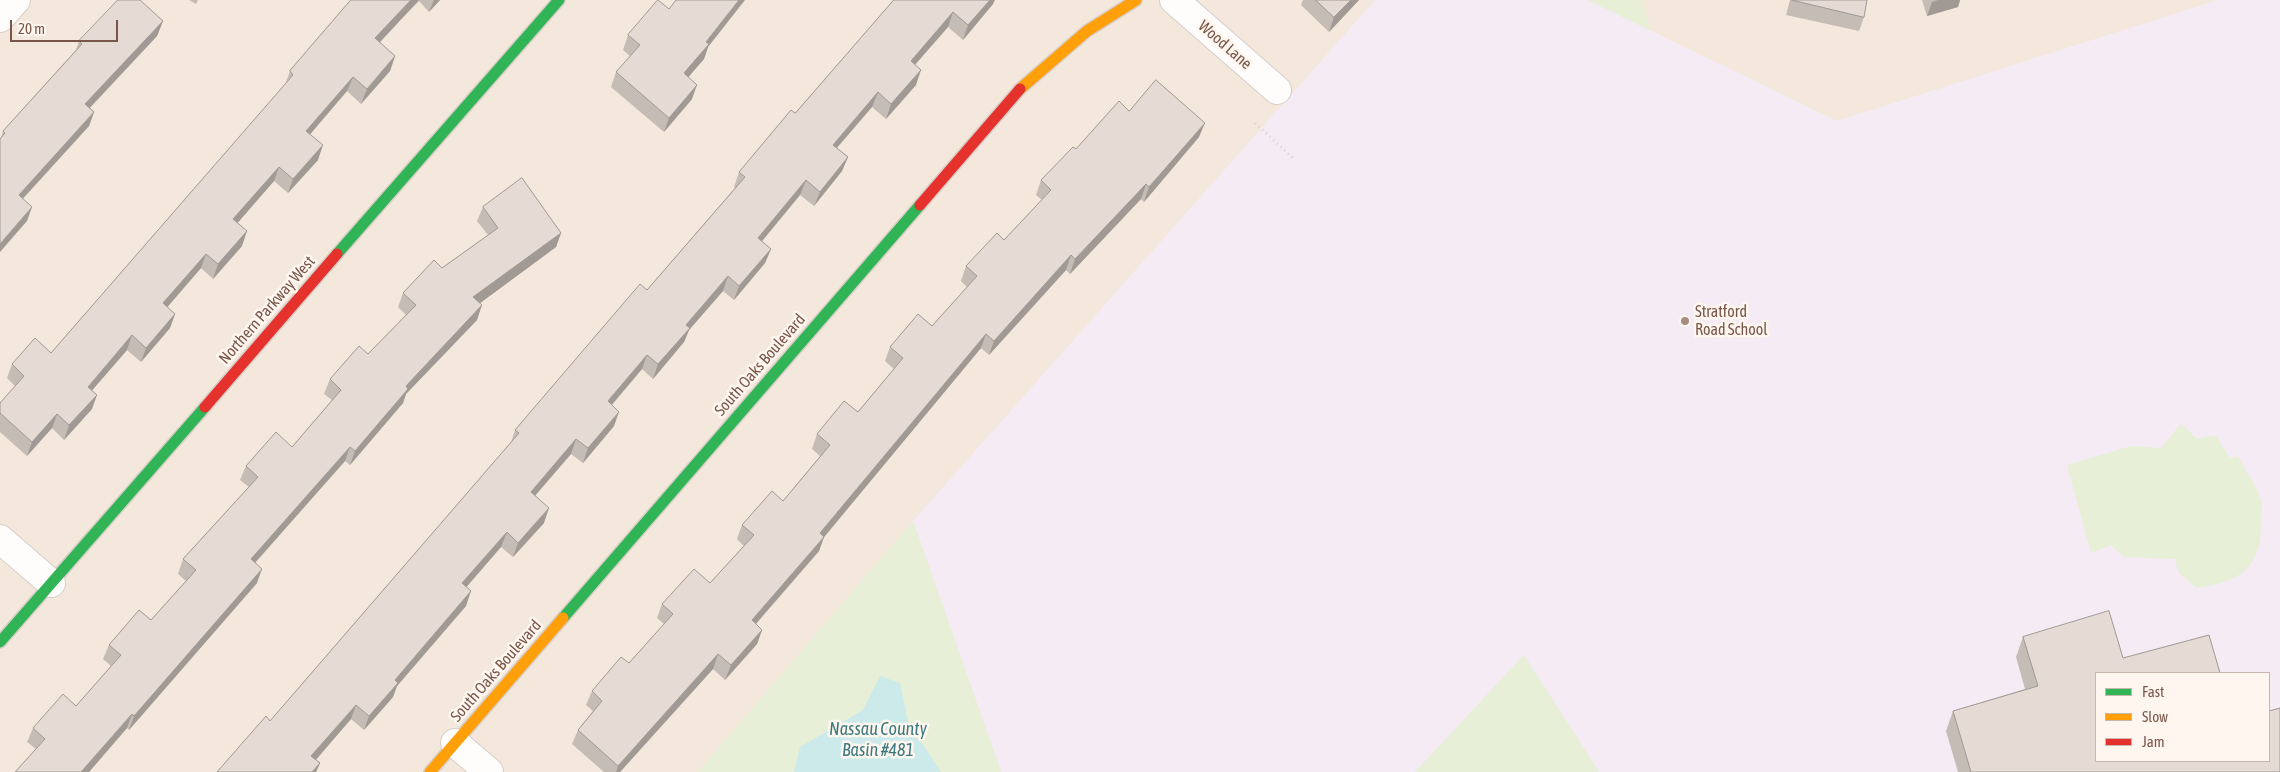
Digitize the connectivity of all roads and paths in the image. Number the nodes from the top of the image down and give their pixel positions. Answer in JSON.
{"nodes":[{"id":1,"x":16,"y":0,"type":"edge"},
{"id":2,"x":560,"y":0,"type":"edge"},
{"id":3,"x":1136,"y":0,"type":"edge"},
{"id":4,"x":1174,"y":0,"type":"edge"},
{"id":5,"x":0,"y":18,"type":"edge"},
{"id":6,"x":1277,"y":90,"type":"dead end"},
{"id":7,"x":1255,"y":124,"type":"dead end"},
{"id":8,"x":1293,"y":158,"type":"dead end"},
{"id":9,"x":0,"y":539,"type":"edge"},
{"id":10,"x":51,"y":583,"type":"junction"},
{"id":11,"x":0,"y":642,"type":"edge"},
{"id":12,"x":456,"y":743,"type":"junction"},
{"id":13,"x":430,"y":772,"type":"edge"},
{"id":14,"x":489,"y":772,"type":"edge"}],
"edges":[{"from":1,"to":5,"type":"street"},
{"from":2,"to":10,"type":"street","name":"Northern Parkway West"},
{"from":3,"to":12,"type":"street","name":"South Oaks Boulevard"},
{"from":4,"to":6,"type":"street","name":"Wood Lane"},
{"from":7,"to":8,"type":"path"},
{"from":9,"to":10,"type":"street"},
{"from":10,"to":11,"type":"street","name":"Northern Parkway West"},
{"from":12,"to":13,"type":"street","name":"South Oaks Boulevard"},
{"from":12,"to":14,"type":"street"}]}
